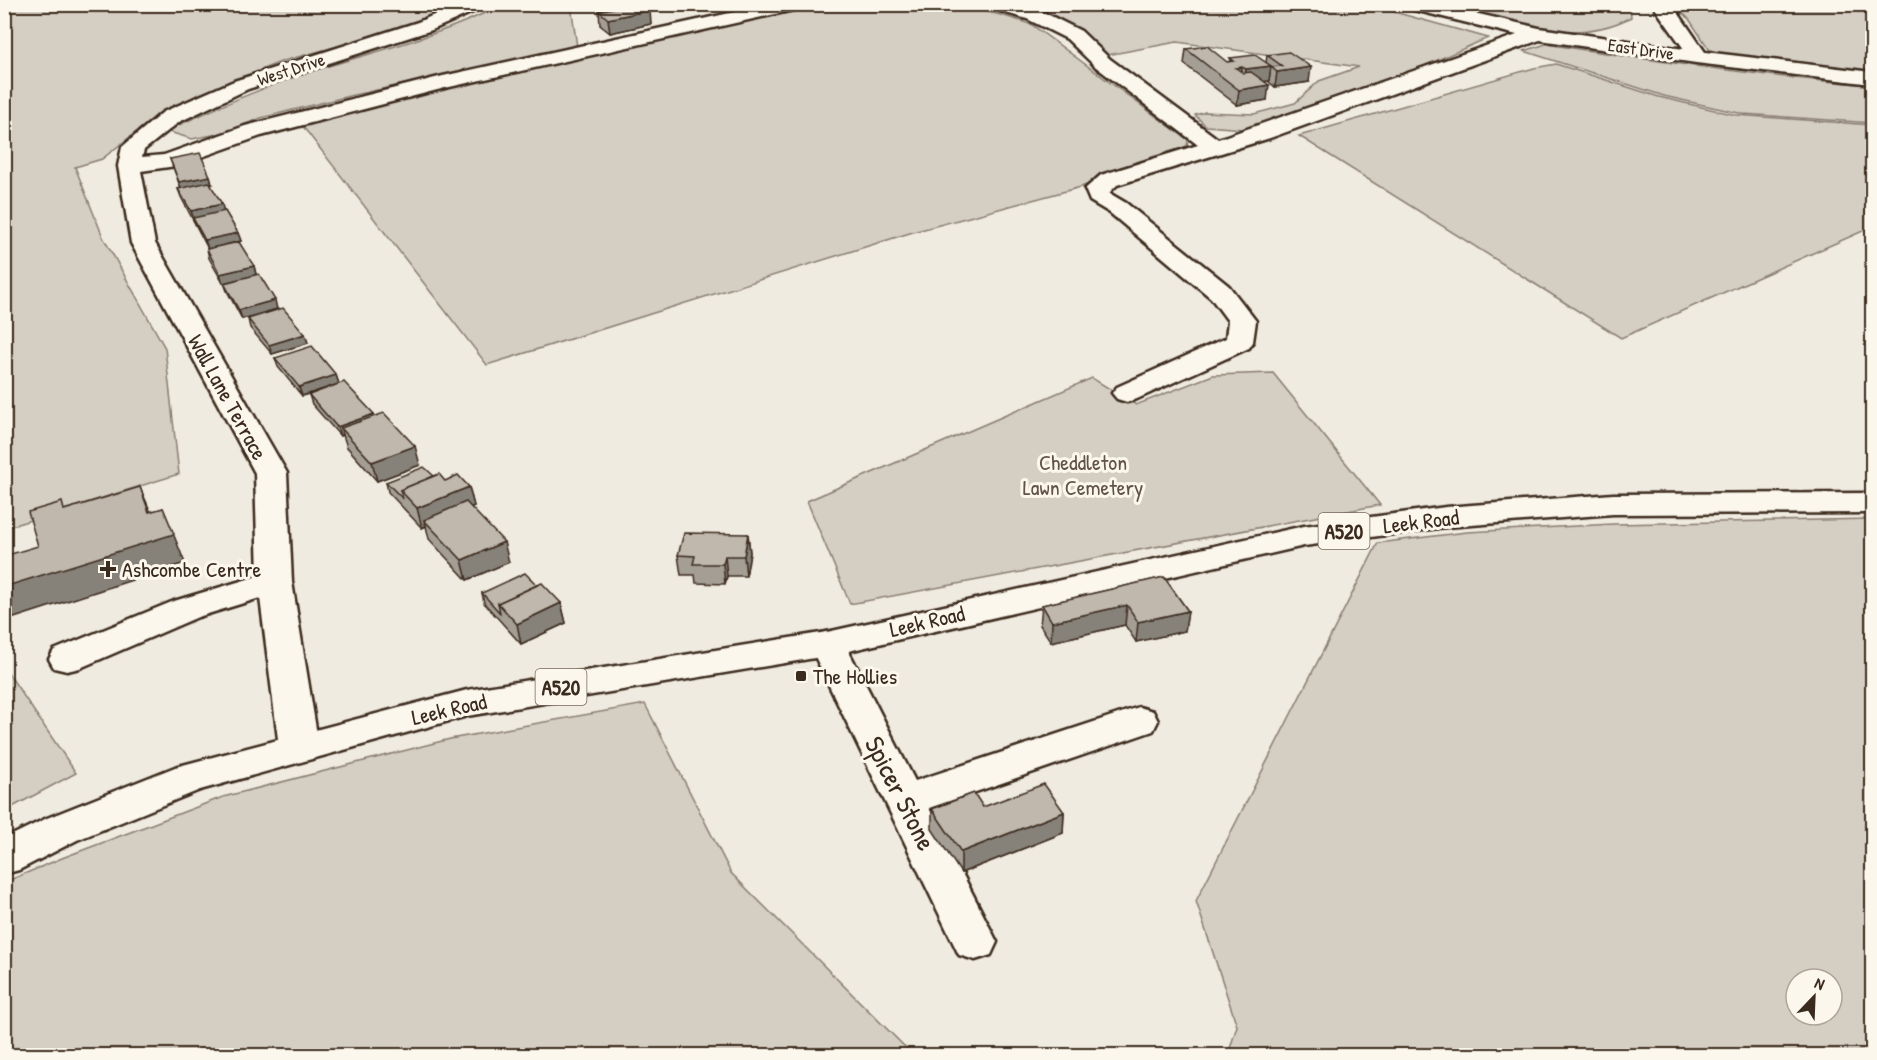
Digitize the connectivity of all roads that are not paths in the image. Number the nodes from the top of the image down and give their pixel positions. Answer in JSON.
{"nodes":[{"id":1,"x":476,"y":4,"type":"edge"},
{"id":2,"x":798,"y":4,"type":"edge"},
{"id":3,"x":995,"y":4,"type":"edge"},
{"id":4,"x":1412,"y":4,"type":"edge"},
{"id":5,"x":1661,"y":4,"type":"edge"},
{"id":6,"x":1539,"y":34,"type":"junction"},
{"id":7,"x":1696,"y":57,"type":"junction"},
{"id":8,"x":1872,"y":78,"type":"edge"},
{"id":9,"x":1215,"y":147,"type":"junction"},
{"id":10,"x":129,"y":166,"type":"junction"},
{"id":11,"x":1127,"y":393,"type":"dead end"},
{"id":12,"x":1872,"y":503,"type":"edge"},
{"id":13,"x":275,"y":582,"type":"junction"},
{"id":14,"x":827,"y":644,"type":"junction"},
{"id":15,"x":67,"y":659,"type":"dead end"},
{"id":16,"x":1139,"y":721,"type":"dead end"},
{"id":17,"x":299,"y":747,"type":"junction"},
{"id":18,"x":904,"y":800,"type":"junction"},
{"id":19,"x":4,"y":858,"type":"edge"},
{"id":20,"x":975,"y":942,"type":"dead end"}],
"edges":[{"from":1,"to":10,"type":"main road","name":"West Drive"},
{"from":2,"to":10,"type":"main road"},
{"from":3,"to":9,"type":"main road"},
{"from":4,"to":6,"type":"main road","name":"East Drive"},
{"from":5,"to":7,"type":"main road"},
{"from":6,"to":7,"type":"main road","name":"East Drive"},
{"from":6,"to":9,"type":"main road"},
{"from":7,"to":8,"type":"main road","name":"East Drive"},
{"from":9,"to":11,"type":"main road"},
{"from":10,"to":13,"type":"main road","name":"Wall Lane Terrace"},
{"from":12,"to":14,"type":"main road","name":"Leek Road","number":"A520"},
{"from":13,"to":15,"type":"main road"},
{"from":13,"to":17,"type":"main road","name":"Wall Lane Terrace"},
{"from":14,"to":17,"type":"main road","name":"Leek Road","number":"A520"},
{"from":14,"to":18,"type":"main road","name":"Spicer Stone"},
{"from":16,"to":18,"type":"main road"},
{"from":17,"to":19,"type":"main road","name":"Leek Road","number":"A520"},
{"from":18,"to":20,"type":"main road","name":"Spicer Stone"}]}
